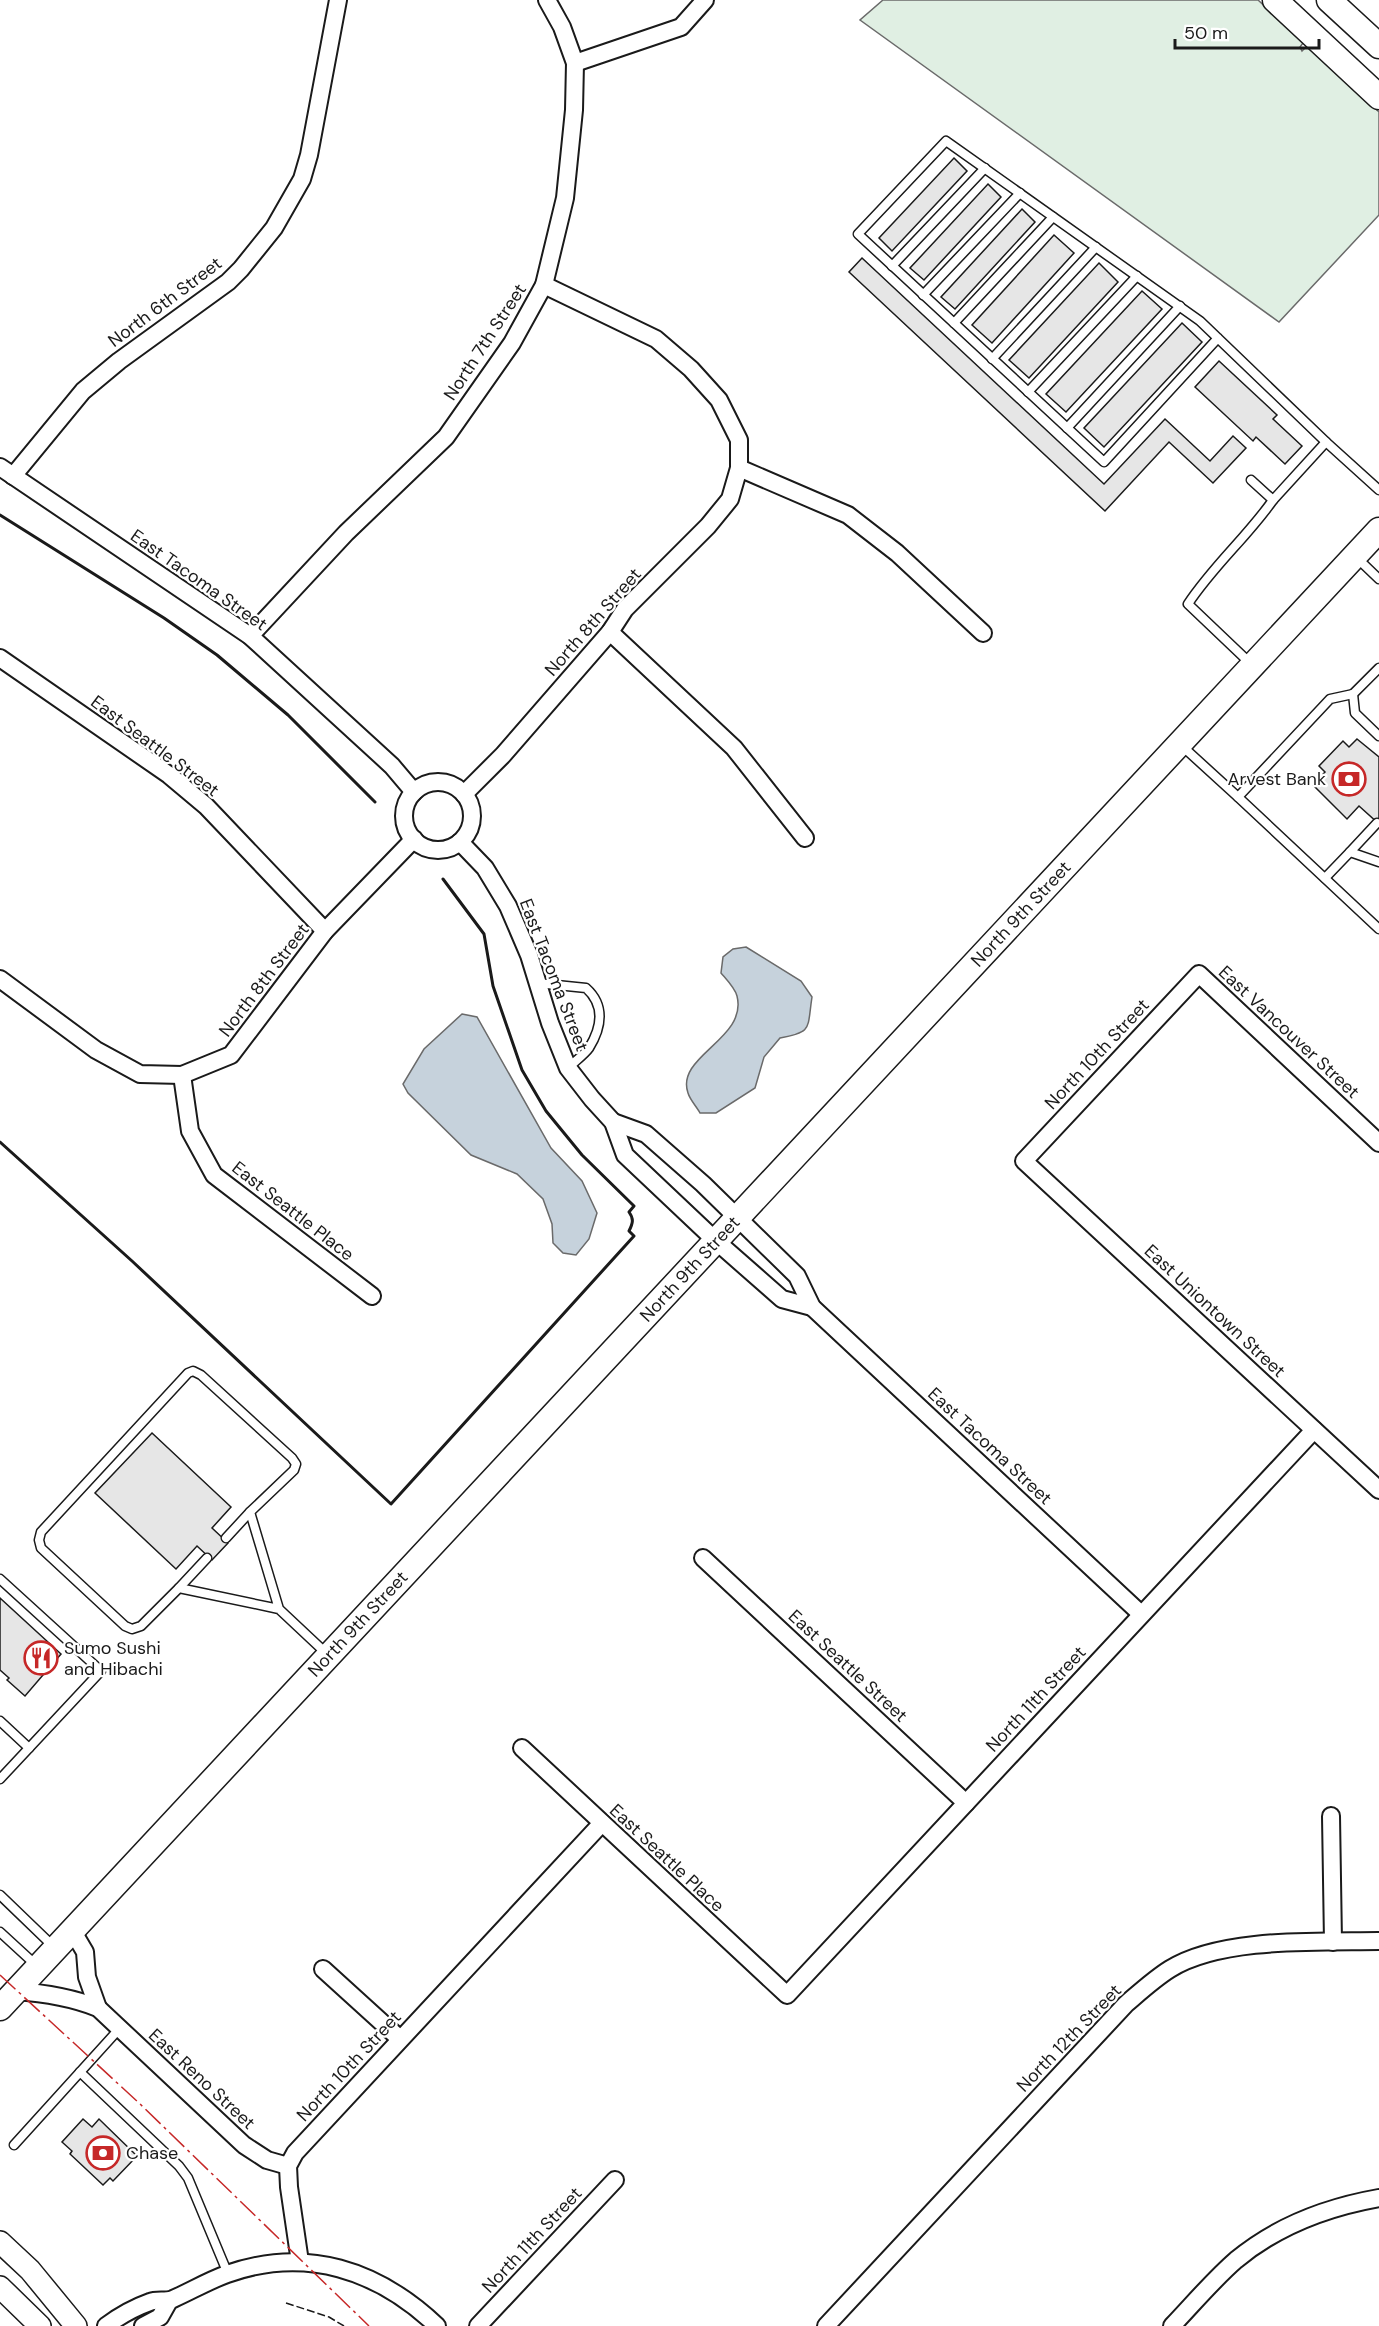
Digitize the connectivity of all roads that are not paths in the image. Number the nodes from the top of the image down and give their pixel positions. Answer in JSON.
{"nodes":[{"id":1,"x":339,"y":0,"type":"edge"},
{"id":2,"x":547,"y":0,"type":"edge"},
{"id":3,"x":705,"y":0,"type":"edge"},
{"id":4,"x":1275,"y":0,"type":"edge"},
{"id":5,"x":1329,"y":0,"type":"edge"},
{"id":6,"x":1379,"y":46,"type":"edge"},
{"id":7,"x":575,"y":63,"type":"junction"},
{"id":8,"x":1379,"y":97,"type":"edge"},
{"id":9,"x":985,"y":168,"type":"junction"},
{"id":10,"x":1020,"y":193,"type":"junction"},
{"id":11,"x":1053,"y":217,"type":"junction"},
{"id":12,"x":1096,"y":247,"type":"junction"},
{"id":13,"x":892,"y":266,"type":"junction"},
{"id":14,"x":1137,"y":276,"type":"junction"},
{"id":15,"x":544,"y":285,"type":"junction"},
{"id":16,"x":923,"y":295,"type":"junction"},
{"id":17,"x":1180,"y":306,"type":"junction"},
{"id":18,"x":954,"y":323,"type":"junction"},
{"id":19,"x":1218,"y":338,"type":"junction"},
{"id":20,"x":992,"y":359,"type":"junction"},
{"id":21,"x":1028,"y":392,"type":"junction"},
{"id":22,"x":1067,"y":428,"type":"junction"},
{"id":23,"x":1326,"y":442,"type":"junction"},
{"id":24,"x":739,"y":468,"type":"junction"},
{"id":25,"x":6,"y":472,"type":"edge"},
{"id":26,"x":1251,"y":480,"type":"dead end"},
{"id":27,"x":1379,"y":490,"type":"edge"},
{"id":28,"x":1273,"y":500,"type":"junction"},
{"id":29,"x":1379,"y":530,"type":"edge"},
{"id":30,"x":1355,"y":556,"type":"junction"},
{"id":31,"x":1379,"y":579,"type":"edge"},
{"id":32,"x":610,"y":632,"type":"junction"},
{"id":33,"x":983,"y":633,"type":"dead end"},
{"id":34,"x":250,"y":636,"type":"junction"},
{"id":35,"x":0,"y":658,"type":"edge"},
{"id":36,"x":1253,"y":666,"type":"junction"},
{"id":37,"x":1379,"y":668,"type":"edge"},
{"id":38,"x":1353,"y":694,"type":"junction"},
{"id":39,"x":1379,"y":736,"type":"edge"},
{"id":40,"x":1180,"y":744,"type":"junction"},
{"id":41,"x":414,"y":792,"type":"junction"},
{"id":42,"x":464,"y":794,"type":"junction"},
{"id":43,"x":1238,"y":797,"type":"junction"},
{"id":44,"x":1377,"y":823,"type":"dead end"},
{"id":45,"x":805,"y":838,"type":"dead end"},
{"id":46,"x":414,"y":839,"type":"junction"},
{"id":47,"x":460,"y":842,"type":"junction"},
{"id":48,"x":1350,"y":852,"type":"junction"},
{"id":49,"x":1379,"y":862,"type":"edge"},
{"id":50,"x":1325,"y":878,"type":"junction"},
{"id":51,"x":1379,"y":929,"type":"edge"},
{"id":52,"x":325,"y":931,"type":"junction"},
{"id":53,"x":1199,"y":974,"type":"joint"},
{"id":54,"x":0,"y":979,"type":"edge"},
{"id":55,"x":537,"y":983,"type":"junction"},
{"id":56,"x":568,"y":1068,"type":"junction"},
{"id":57,"x":182,"y":1075,"type":"junction"},
{"id":58,"x":613,"y":1122,"type":"junction"},
{"id":59,"x":1379,"y":1143,"type":"edge"},
{"id":60,"x":1024,"y":1161,"type":"joint"},
{"id":61,"x":738,"y":1218,"type":"junction"},
{"id":62,"x":716,"y":1241,"type":"junction"},
{"id":63,"x":372,"y":1296,"type":"dead end"},
{"id":64,"x":812,"y":1307,"type":"junction"},
{"id":65,"x":1314,"y":1430,"type":"junction"},
{"id":66,"x":1379,"y":1490,"type":"edge"},
{"id":67,"x":250,"y":1512,"type":"junction"},
{"id":68,"x":226,"y":1538,"type":"dead end"},
{"id":69,"x":207,"y":1558,"type":"dead end"},
{"id":70,"x":703,"y":1558,"type":"dead end"},
{"id":71,"x":0,"y":1579,"type":"edge"},
{"id":72,"x":179,"y":1588,"type":"junction"},
{"id":73,"x":279,"y":1609,"type":"junction"},
{"id":74,"x":1141,"y":1614,"type":"junction"},
{"id":75,"x":328,"y":1656,"type":"junction"},
{"id":76,"x":0,"y":1721,"type":"edge"},
{"id":77,"x":29,"y":1748,"type":"junction"},
{"id":78,"x":522,"y":1748,"type":"dead end"},
{"id":79,"x":0,"y":1779,"type":"edge"},
{"id":80,"x":966,"y":1803,"type":"junction"},
{"id":81,"x":1331,"y":1816,"type":"dead end"},
{"id":82,"x":602,"y":1823,"type":"junction"},
{"id":83,"x":0,"y":1895,"type":"edge"},
{"id":84,"x":72,"y":1930,"type":"junction"},
{"id":85,"x":0,"y":1932,"type":"edge"},
{"id":86,"x":1379,"y":1941,"type":"edge"},
{"id":87,"x":1333,"y":1942,"type":"junction"},
{"id":88,"x":56,"y":1948,"type":"junction"},
{"id":89,"x":38,"y":1967,"type":"junction"},
{"id":90,"x":323,"y":1969,"type":"dead end"},
{"id":91,"x":787,"y":1995,"type":"joint"},
{"id":92,"x":8,"y":1999,"type":"edge"},
{"id":93,"x":98,"y":2008,"type":"junction"},
{"id":94,"x":120,"y":2028,"type":"junction"},
{"id":95,"x":400,"y":2039,"type":"junction"},
{"id":96,"x":80,"y":2072,"type":"junction"},
{"id":97,"x":14,"y":2145,"type":"dead end"},
{"id":98,"x":288,"y":2166,"type":"junction"},
{"id":99,"x":615,"y":2180,"type":"dead end"},
{"id":100,"x":1379,"y":2198,"type":"edge"},
{"id":101,"x":0,"y":2242,"type":"edge"},
{"id":102,"x":300,"y":2262,"type":"junction"},
{"id":103,"x":228,"y":2274,"type":"junction"},
{"id":104,"x":0,"y":2287,"type":"edge"},
{"id":105,"x":170,"y":2301,"type":"junction"},
{"id":106,"x":40,"y":2326,"type":"edge"},
{"id":107,"x":76,"y":2326,"type":"edge"},
{"id":108,"x":106,"y":2326,"type":"edge"},
{"id":109,"x":143,"y":2326,"type":"edge"},
{"id":110,"x":437,"y":2326,"type":"edge"},
{"id":111,"x":478,"y":2326,"type":"edge"},
{"id":112,"x":826,"y":2326,"type":"edge"},
{"id":113,"x":1172,"y":2326,"type":"edge"}],
"edges":[{"from":1,"to":25,"type":"street","name":"North 6th Street"},
{"from":2,"to":7,"type":"street"},
{"from":3,"to":7,"type":"street"},
{"from":4,"to":8,"type":"main road"},
{"from":5,"to":6,"type":"main road"},
{"from":7,"to":15,"type":"street","name":"North 7th Street"},
{"from":9,"to":10,"type":"lane"},
{"from":9,"to":13,"type":"lane"},
{"from":9,"to":13,"type":"lane"},
{"from":10,"to":11,"type":"lane"},
{"from":10,"to":16,"type":"lane"},
{"from":11,"to":12,"type":"lane"},
{"from":11,"to":18,"type":"lane"},
{"from":12,"to":14,"type":"lane"},
{"from":12,"to":20,"type":"lane"},
{"from":13,"to":16,"type":"lane"},
{"from":14,"to":17,"type":"lane"},
{"from":14,"to":21,"type":"lane"},
{"from":15,"to":24,"type":"street"},
{"from":15,"to":34,"type":"street","name":"North 7th Street"},
{"from":16,"to":18,"type":"lane"},
{"from":17,"to":19,"type":"lane"},
{"from":17,"to":22,"type":"lane"},
{"from":18,"to":20,"type":"lane"},
{"from":19,"to":22,"type":"lane"},
{"from":19,"to":23,"type":"lane"},
{"from":20,"to":21,"type":"lane"},
{"from":21,"to":22,"type":"lane"},
{"from":23,"to":27,"type":"lane"},
{"from":23,"to":28,"type":"lane"},
{"from":24,"to":32,"type":"street","name":"North 8th Street"},
{"from":24,"to":33,"type":"street"},
{"from":25,"to":34,"type":"street","name":"East Tacoma Street"},
{"from":26,"to":28,"type":"lane"},
{"from":28,"to":36,"type":"lane"},
{"from":29,"to":30,"type":"main road","name":"North 9th Street"},
{"from":30,"to":31,"type":"lane"},
{"from":30,"to":36,"type":"main road","name":"North 9th Street"},
{"from":32,"to":42,"type":"street","name":"North 8th Street"},
{"from":32,"to":45,"type":"street"},
{"from":34,"to":41,"type":"street","name":"East Tacoma Street"},
{"from":35,"to":52,"type":"street","name":"East Seattle Street"},
{"from":36,"to":40,"type":"main road","name":"North 9th Street"},
{"from":37,"to":38,"type":"lane"},
{"from":38,"to":39,"type":"lane"},
{"from":38,"to":43,"type":"lane"},
{"from":40,"to":43,"type":"lane"},
{"from":40,"to":61,"type":"main road","name":"North 9th Street"},
{"from":41,"to":42,"type":"street"},
{"from":41,"to":46,"type":"street"},
{"from":42,"to":47,"type":"street"},
{"from":43,"to":50,"type":"lane"},
{"from":44,"to":48,"type":"lane"},
{"from":46,"to":47,"type":"street"},
{"from":46,"to":52,"type":"street","name":"North 8th Street"},
{"from":47,"to":55,"type":"street","name":"East Tacoma Street"},
{"from":48,"to":49,"type":"lane"},
{"from":48,"to":50,"type":"lane"},
{"from":50,"to":51,"type":"lane"},
{"from":52,"to":57,"type":"street","name":"North 8th Street"},
{"from":53,"to":59,"type":"street","name":"East Vancouver Street"},
{"from":53,"to":60,"type":"street","name":"North 10th Street"},
{"from":54,"to":57,"type":"street"},
{"from":55,"to":56,"type":"street","name":"East Tacoma Street"},
{"from":55,"to":56,"type":"lane"},
{"from":56,"to":58,"type":"street","name":"East Tacoma Street"},
{"from":57,"to":63,"type":"street","name":"East Seattle Place"},
{"from":58,"to":61,"type":"street","name":"East Tacoma Street"},
{"from":58,"to":62,"type":"street","name":"East Tacoma Street"},
{"from":60,"to":65,"type":"street","name":"East Uniontown Street"},
{"from":61,"to":62,"type":"main road","name":"North 9th Street"},
{"from":61,"to":64,"type":"street","name":"East Tacoma Street"},
{"from":62,"to":64,"type":"street","name":"East Tacoma Street"},
{"from":62,"to":75,"type":"main road","name":"North 9th Street"},
{"from":64,"to":74,"type":"street","name":"East Tacoma Street"},
{"from":65,"to":66,"type":"street","name":"East Uniontown Street"},
{"from":65,"to":74,"type":"street","name":"North 11th Street"},
{"from":67,"to":68,"type":"lane"},
{"from":67,"to":72,"type":"lane"},
{"from":67,"to":73,"type":"lane"},
{"from":69,"to":72,"type":"lane"},
{"from":70,"to":80,"type":"street","name":"East Seattle Street"},
{"from":71,"to":77,"type":"lane"},
{"from":72,"to":73,"type":"lane"},
{"from":73,"to":75,"type":"lane"},
{"from":74,"to":80,"type":"street","name":"North 11th Street"},
{"from":75,"to":84,"type":"main road","name":"North 9th Street"},
{"from":76,"to":77,"type":"lane"},
{"from":77,"to":79,"type":"lane"},
{"from":78,"to":82,"type":"street","name":"East Seattle Place"},
{"from":80,"to":91,"type":"street","name":"North 11th Street"},
{"from":81,"to":87,"type":"street"},
{"from":82,"to":91,"type":"street","name":"East Seattle Place"},
{"from":82,"to":95,"type":"street","name":"North 10th Street"},
{"from":83,"to":88,"type":"lane"},
{"from":84,"to":88,"type":"main road","name":"North 9th Street"},
{"from":84,"to":93,"type":"street","name":"East Reno Street"},
{"from":85,"to":89,"type":"lane"},
{"from":86,"to":87,"type":"street"},
{"from":87,"to":112,"type":"street","name":"North 12th Street"},
{"from":88,"to":89,"type":"main road","name":"North 9th Street"},
{"from":89,"to":92,"type":"main road","name":"North 9th Street"},
{"from":90,"to":95,"type":"street"},
{"from":92,"to":93,"type":"street","name":"East Reno Street"},
{"from":93,"to":94,"type":"street","name":"East Reno Street"},
{"from":94,"to":96,"type":"lane"},
{"from":94,"to":98,"type":"street","name":"East Reno Street"},
{"from":95,"to":98,"type":"street","name":"North 10th Street"},
{"from":96,"to":97,"type":"lane"},
{"from":96,"to":103,"type":"lane"},
{"from":98,"to":102,"type":"street"},
{"from":99,"to":111,"type":"street","name":"North 11th Street"},
{"from":100,"to":113,"type":"street"},
{"from":101,"to":107,"type":"street"},
{"from":102,"to":103,"type":"street"},
{"from":102,"to":110,"type":"street"},
{"from":103,"to":105,"type":"street"},
{"from":104,"to":106,"type":"street"},
{"from":105,"to":108,"type":"street"},
{"from":105,"to":109,"type":"street"}]}
